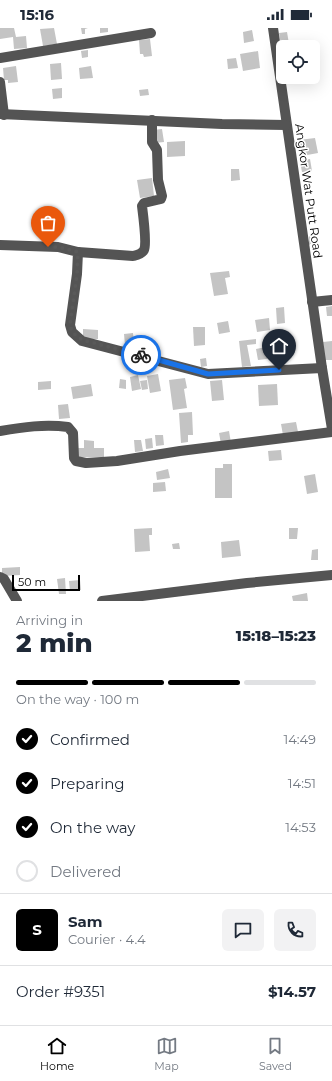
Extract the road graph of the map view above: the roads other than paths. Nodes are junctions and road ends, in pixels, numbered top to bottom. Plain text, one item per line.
1 (273, 28) edge
2 (151, 33) dead end
3 (0, 58) edge
4 (0, 82) edge
5 (2, 114) edge
6 (152, 120) junction
7 (286, 125) junction
8 (0, 245) edge
9 (78, 252) junction
10 (332, 300) edge
11 (312, 302) junction
12 (322, 368) junction
13 (332, 430) edge
14 (0, 431) edge
15 (332, 575) edge
16 (0, 577) edge
17 (17, 601) edge
18 (102, 601) edge

1 - 7 street, Angkor Wat Putt Road
2 - 3 street
4 - 5 street
5 - 6 street
6 - 7 street
6 - 9 street
7 - 11 street, Angkor Wat Putt Road
8 - 9 street
9 - 12 street
10 - 11 street
11 - 12 street, Angkor Wat Putt Road
12 - 13 street, Angkor Wat Putt Road
13 - 14 street
15 - 18 street
16 - 17 street

